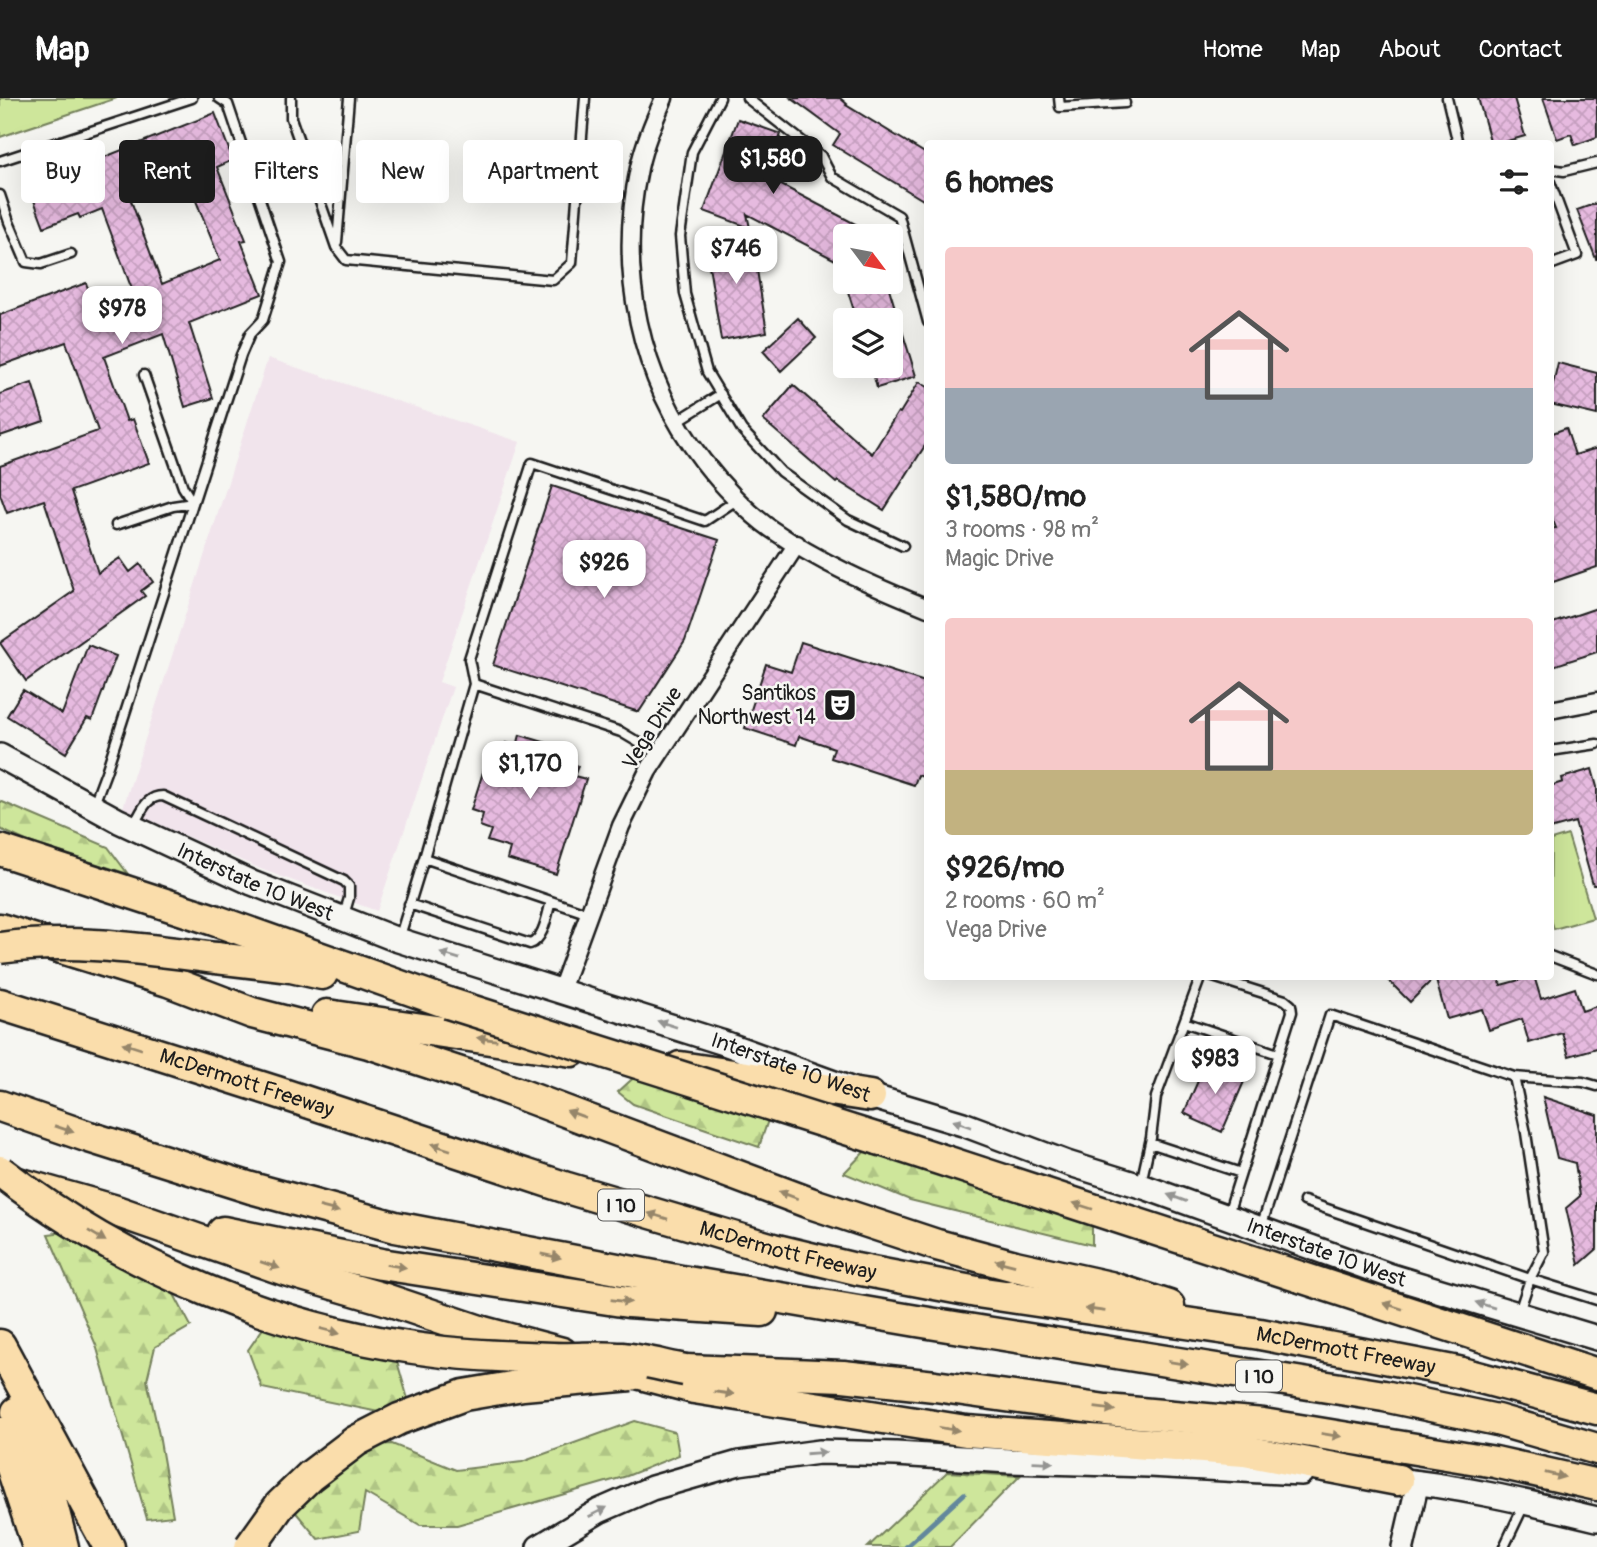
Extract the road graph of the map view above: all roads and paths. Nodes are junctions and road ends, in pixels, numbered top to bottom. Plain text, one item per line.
1 (192, 98) edge
2 (219, 98) edge
3 (291, 98) edge
4 (349, 98) edge
5 (585, 98) edge
6 (664, 98) edge
7 (720, 98) edge
8 (747, 98) edge
9 (1059, 98) edge
10 (1447, 98) edge
11 (1125, 103) dead end
12 (1457, 140) edge
13 (0, 161) edge
14 (1597, 163) edge
15 (1554, 170) edge
16 (1554, 193) edge
17 (0, 195) edge
18 (336, 247) junction
19 (71, 254) dead end
20 (1554, 264) edge
21 (924, 307) edge
22 (144, 375) dead end
23 (721, 394) junction
24 (676, 422) junction
25 (738, 499) junction
26 (193, 503) junction
27 (116, 525) dead end
28 (797, 544) junction
29 (903, 546) dead end
30 (924, 606) edge
31 (474, 684) junction
32 (1597, 701) edge
33 (1554, 709) edge
34 (1597, 744) edge
35 (1554, 750) edge
36 (659, 754) junction
37 (0, 756) edge
38 (93, 806) junction
39 (132, 827) junction
40 (0, 850) edge
41 (424, 858) junction
42 (551, 901) junction
43 (409, 904) junction
44 (589, 914) junction
45 (343, 918) junction
46 (0, 929) edge
47 (398, 940) junction
48 (0, 948) edge
49 (1554, 958) edge
50 (1597, 974) edge
51 (1200, 980) edge
52 (1222, 980) edge
53 (168, 981) junction
54 (561, 990) junction
55 (448, 1003) junction
56 (0, 1004) edge
57 (1184, 1022) junction
58 (1278, 1054) junction
59 (1514, 1077) junction
60 (1597, 1086) edge
61 (870, 1096) junction
62 (0, 1106) edge
63 (1150, 1143) junction
64 (1241, 1173) junction
65 (6, 1177) edge
66 (1140, 1185) junction
67 (1304, 1202) dead end
68 (113, 1210) junction
69 (1227, 1217) junction
70 (1261, 1229) junction
71 (1530, 1279) junction
72 (1597, 1300) edge
73 (1518, 1315) junction
74 (917, 1321) junction
75 (1260, 1334) junction
76 (1597, 1338) edge
77 (0, 1345) edge
78 (685, 1370) junction
79 (0, 1373) edge
80 (1597, 1374) edge
81 (1597, 1409) edge
82 (0, 1432) edge
83 (1597, 1449) edge
84 (1408, 1481) junction
85 (1597, 1485) edge
86 (1525, 1503) junction
87 (1597, 1519) edge
88 (38, 1547) edge
89 (63, 1547) edge
90 (109, 1547) edge
91 (250, 1547) edge
92 (539, 1547) edge
93 (1404, 1547) edge
94 (1504, 1547) edge

1 - 13 lane
2 - 26 lane
3 - 18 lane
4 - 18 lane
5 - 18 lane
6 - 24 street
7 - 23 lane
8 - 21 lane
9 - 11 lane
10 - 12 lane
14 - 15 lane
16 - 20 lane
17 - 19 lane
22 - 26 lane
23 - 24 lane
23 - 29 lane
24 - 25 street
25 - 28 street
25 - 31 lane
26 - 27 lane
26 - 38 lane
28 - 30 street
28 - 36 street, Vega Drive
31 - 36 lane
31 - 41 lane
32 - 33 street
34 - 35 lane
36 - 44 street, Vega Drive
37 - 38 main road, Interstate 10 West
38 - 39 main road, Interstate 10 West
39 - 45 main road, Interstate 10 West
39 - 45 lane
40 - 55 highway
41 - 42 lane
41 - 43 lane
42 - 43 lane
42 - 44 lane
43 - 47 lane
44 - 54 street, Vega Drive
45 - 47 main road, Interstate 10 West
46 - 53 highway
54 -> 47 main road, Interstate 10 West
48 - 55 highway, bridge
49 - 50 lane
51 - 57 lane
52 - 58 lane
61 -> 53 highway
75 -> 53 highway
61 -> 54 main road, Interstate 10 West
80 -> 55 highway, bridge
75 -> 56 highway, McDermott Freeway / I 10
57 - 58 lane
57 - 63 lane
58 - 64 lane
59 - 60 lane
59 - 70 lane
59 - 71 lane
66 -> 61 main road, Interstate 10 West
62 -> 74 highway, McDermott Freeway / I 10
63 - 64 lane
63 - 66 lane
64 - 69 lane
65 - 68 highway
65 -> 78 highway, bridge
69 -> 66 main road, Interstate 10 West
67 - 71 lane
68 -> 74 highway
68 -> 84 highway
69 - 70 main road, Interstate 10 West
73 -> 70 main road, Interstate 10 West
71 - 72 lane
71 - 73 lane
73 - 76 main road, Interstate 10 West
74 -> 83 highway, McDermott Freeway / I 10
75 - 81 highway, McDermott Freeway / I 10
77 - 90 highway
78 -> 85 highway
78 - 91 highway, bridge
79 - 89 highway
82 - 88 highway
84 - 86 main road
92 -> 84 main road
84 - 93 street
86 - 87 main road
86 - 94 lane

